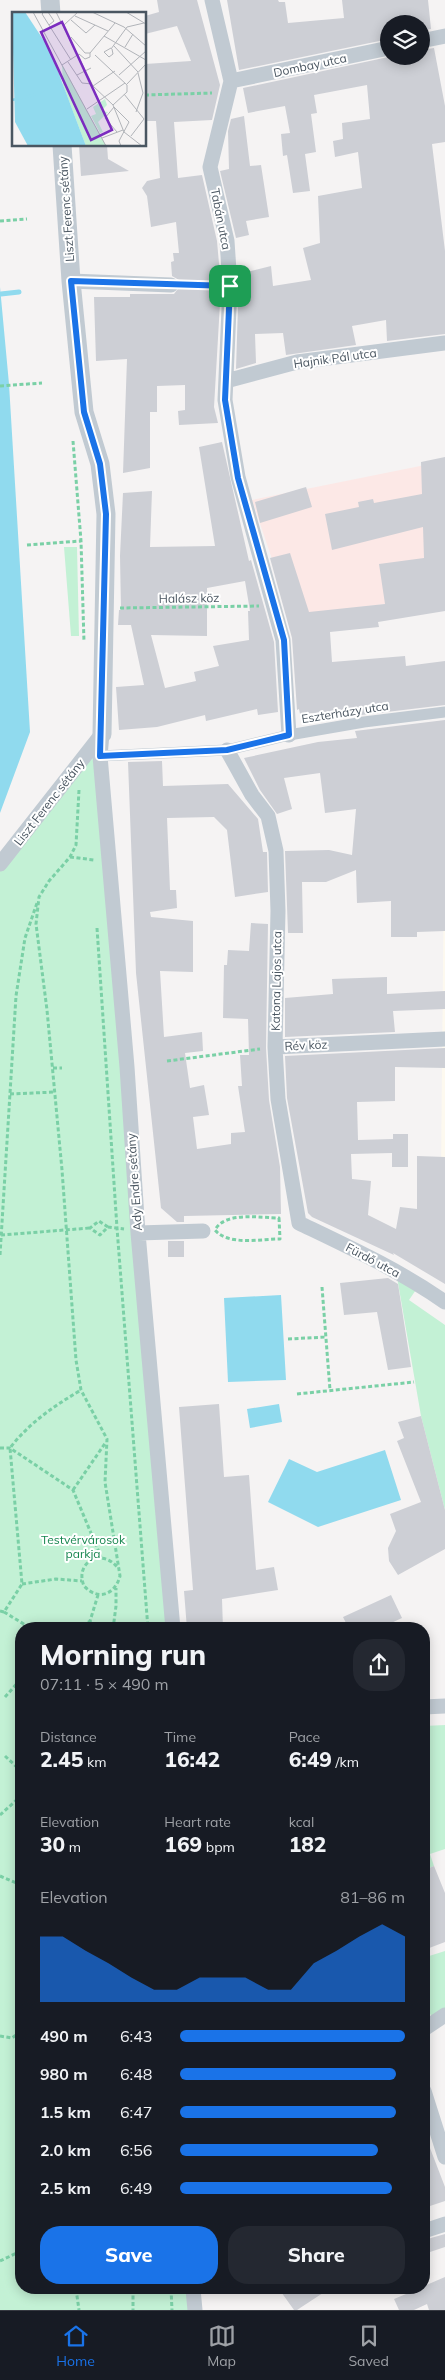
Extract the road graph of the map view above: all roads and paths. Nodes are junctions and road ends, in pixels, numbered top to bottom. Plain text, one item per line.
1 (212, 0) edge
2 (445, 36) edge
3 (430, 39) edge
4 (380, 50) edge
5 (229, 87) junction
6 (146, 95) edge
7 (62, 146) edge
8 (27, 219) dead end
9 (0, 221) edge
10 (71, 281) junction
11 (171, 284) joint
12 (230, 286) junction
13 (445, 343) edge
14 (226, 381) junction
15 (42, 383) dead end
16 (0, 386) edge
17 (72, 432) dead end
18 (81, 541) junction
19 (27, 545) dead end
20 (274, 605) junction
21 (104, 608) junction
22 (84, 650) dead end
23 (445, 712) edge
24 (102, 734) junction
25 (289, 735) junction
26 (227, 750) junction
27 (100, 756) junction
28 (80, 762) junction
29 (92, 850) dead end
30 (70, 857) junction
31 (89, 860) dead end
32 (0, 864) edge
33 (93, 870) dead end
34 (39, 897) junction
35 (96, 919) dead end
36 (445, 1038) edge
37 (275, 1047) junction
38 (168, 1061) dead end
39 (53, 1068) junction
40 (62, 1068) dead end
41 (55, 1092) junction
42 (10, 1094) junction
43 (227, 1219) joint
44 (299, 1224) joint
45 (108, 1227) dead end
46 (90, 1228) junction
47 (66, 1230) junction
48 (203, 1231) dead end
49 (104, 1232) dead end
50 (138, 1234) junction
51 (1, 1235) junction
52 (0, 1255) edge
53 (322, 1287) dead end
54 (445, 1302) edge
55 (326, 1337) junction
56 (288, 1339) dead end
57 (414, 1382) dead end
58 (81, 1390) junction
59 (330, 1390) junction
60 (297, 1394) dead end
61 (108, 1439) junction
62 (0, 1448) edge
63 (10, 1448) junction
64 (73, 1490) junction
65 (102, 1557) junction
66 (117, 1567) junction
67 (82, 1581) junction
68 (22, 1584) junction
69 (116, 1587) junction
70 (98, 1595) junction
71 (2, 1611) edge
72 (90, 1620) joint
73 (20, 1622) edge
74 (87, 1622) edge
75 (114, 1622) edge
76 (147, 1622) edge
77 (172, 1622) edge
78 (15, 1686) edge
79 (5, 1697) dead end
80 (445, 1706) edge
81 (430, 1707) edge
82 (5, 1756) dead end
83 (15, 1765) edge
84 (15, 1801) edge
85 (0, 1815) edge
86 (0, 1876) edge
87 (15, 1882) edge
88 (445, 2015) edge
89 (430, 2025) edge
90 (0, 2036) edge
91 (15, 2036) edge
92 (430, 2110) edge
93 (445, 2156) edge
94 (445, 2224) edge
95 (430, 2228) edge
96 (15, 2254) edge
97 (0, 2261) edge
98 (77, 2294) edge
99 (133, 2294) edge
100 (171, 2294) edge
101 (193, 2294) edge
102 (80, 2310) edge
103 (133, 2310) edge
104 (172, 2310) edge
105 (195, 2310) edge

1 - 5 street, Tabán utca
2 - 3 street
4 - 5 street, Dombay utca
5 - 6 path
5 - 12 street, Tabán utca
7 - 10 street, Liszt Ferenc sétány
8 - 9 path
10 - 11 street
10 - 21 street, Liszt Ferenc sétány
11 - 12 path
12 - 14 street, Tabán utca
13 - 14 street, Hajnik Pál utca
14 - 20 street, Tabán utca
15 - 16 path
17 - 18 path
18 - 19 path
18 - 22 path
20 - 21 path, Halász köz
20 - 25 street, Tabán utca
21 - 24 street, Liszt Ferenc sétány
23 - 25 street, Eszterházy utca
24 - 27 street, Ady Endre sétány
24 - 28 street, Liszt Ferenc sétány
25 - 26 street, Eszterházy utca
26 - 27 street, Eszterházy utca
26 - 37 street, Katona Lajos utca
27 - 50 street, Ady Endre sétány
28 - 30 path
28 - 32 street, Liszt Ferenc sétány
29 - 33 path
30 - 31 path
30 - 34 path
34 - 39 path
34 - 42 path
35 - 76 path
36 - 37 street, Rév köz
37 - 38 path, Rév köz
37 - 44 street, Katona Lajos utca
39 - 40 path
39 - 41 path
41 - 42 path
41 - 47 path
42 - 51 path
43 - 43 path
44 - 54 street, Fürdő utca
45 - 46 path
46 - 47 path
46 - 49 path
47 - 51 path
47 - 58 path
48 - 50 street
50 - 77 street, Ady Endre sétány
51 - 52 path
53 - 55 path
55 - 56 path
55 - 59 path
57 - 59 path
58 - 61 path
58 - 63 path
59 - 60 path
61 - 64 path
61 - 66 path
62 - 63 path
63 - 64 path
63 - 68 path
64 - 65 path
65 - 66 path
65 - 67 path
66 - 69 path
67 - 68 path
67 - 70 path
68 - 71 path
69 - 70 path
69 - 75 path
70 - 72 path
71 - 73 path
72 - 74 path
78 - 79 path
80 - 81 street
82 - 83 path
84 - 85 path
86 - 87 path
88 - 89 street
90 - 91 path
92 - 93 street
94 - 95 street
96 - 97 path
98 - 102 path
99 - 103 path
100 - 104 path
101 - 105 street

